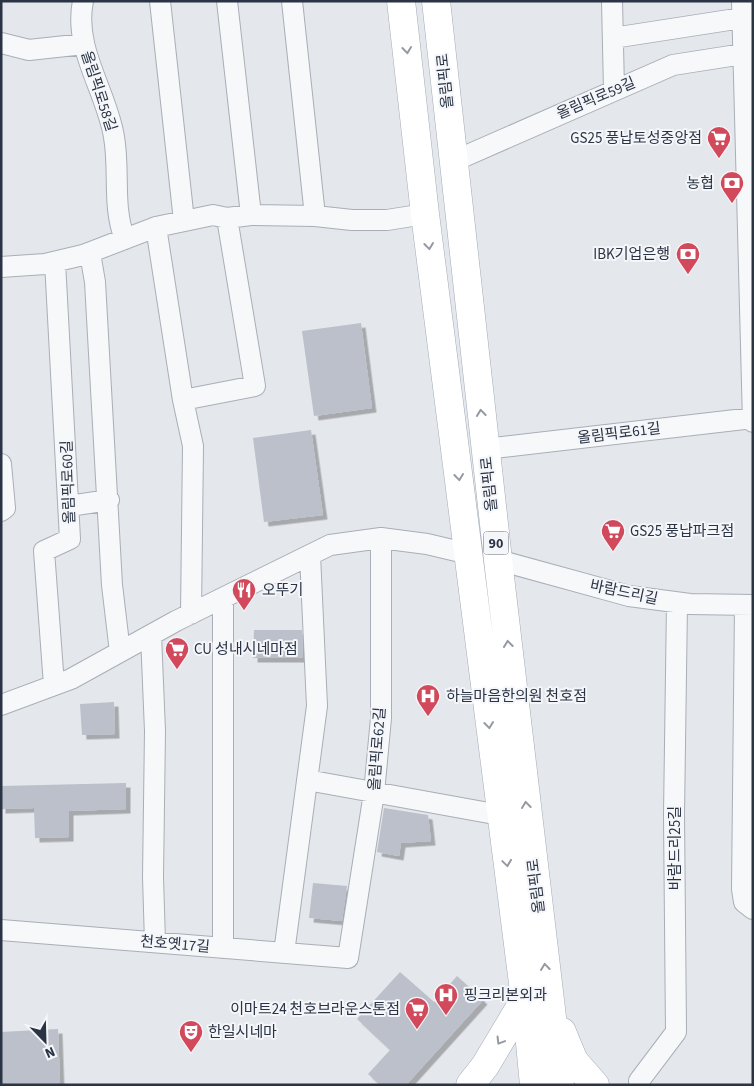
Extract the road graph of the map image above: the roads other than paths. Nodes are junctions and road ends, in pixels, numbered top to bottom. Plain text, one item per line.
1 (83, 1) edge
2 (160, 1) edge
3 (227, 1) edge
4 (292, 1) edge
5 (401, 1) edge
6 (436, 1) edge
7 (612, 1) edge
8 (742, 10) edge
9 (613, 38) junction
10 (1, 43) edge
11 (84, 44) junction
12 (743, 54) junction
13 (614, 90) junction
14 (454, 161) junction
15 (750, 189) edge
16 (425, 214) junction
17 (251, 215) junction
18 (316, 216) junction
19 (227, 218) junction
20 (184, 221) junction
21 (156, 227) junction
22 (124, 239) junction
23 (90, 253) junction
24 (55, 262) junction
25 (1, 267) edge
26 (183, 400) junction
27 (753, 418) edge
28 (753, 422) edge
29 (485, 449) junction
30 (1, 464) edge
31 (109, 500) junction
32 (69, 506) junction
33 (1, 511) edge
34 (381, 538) junction
35 (310, 554) junction
36 (468, 554) junction
37 (498, 560) junction
38 (223, 599) junction
39 (677, 602) junction
40 (749, 605) edge
41 (191, 614) junction
42 (151, 635) junction
43 (120, 652) junction
44 (54, 685) junction
45 (1, 705) edge
46 (307, 780) junction
47 (374, 793) junction
48 (500, 815) junction
49 (753, 909) edge
50 (1, 930) edge
51 (155, 942) junction
52 (223, 948) junction
53 (284, 952) junction
54 (348, 958) joint
55 (534, 1003) junction
56 (639, 1081) dead end
57 (470, 1085) edge
58 (534, 1085) edge
59 (560, 1085) edge
60 (595, 1085) edge

1 - 11 street, 올림픽로58길
2 - 20 street
3 - 17 street
4 - 18 street
5 -> 16 main road, 올림픽로 / 90
6 - 14 main road, 올림픽로 / 90
7 - 9 street
8 - 9 street
8 - 12 street
9 - 13 street
10 - 11 street
11 - 22 street, 올림픽로58길
12 - 13 street, 올림픽로59길
12 - 15 street
13 - 14 street, 올림픽로59길
29 -> 14 main road, 올림픽로 / 90
15 - 27 street
16 - 18 street
16 -> 36 main road, 올림픽로 / 90
17 - 18 street
17 - 19 street
19 - 20 street
19 - 26 street
20 - 21 street
21 - 22 street
21 - 26 street
22 - 23 street
23 - 24 street
23 - 31 street
24 - 25 street
24 - 32 street, 올림픽로60길
26 - 41 street
27 - 28 street
27 - 29 street, 올림픽로61길
29 - 37 main road, 올림픽로 / 90
30 - 33 street
31 - 32 street
31 - 43 street
32 - 44 street, 올림픽로60길
34 - 35 street
34 - 36 street
34 - 47 street, 올림픽로62길
35 - 38 street
35 - 46 street
36 -> 48 main road, 올림픽로 / 90
37 - 39 street, 바람드리길
55 -> 37 main road, 올림픽로 / 90
38 - 41 street
38 - 52 street
39 - 40 street, 바람드리길
39 - 56 street, 바람드리25길
40 - 49 street
41 - 42 street
42 - 43 street
42 - 51 street
43 - 44 street
44 - 45 street
46 - 47 street
46 - 53 street
47 - 48 street
47 - 54 street, 올림픽로62길
48 -> 55 main road, 올림픽로 / 90
50 - 51 street, 천호옛17길
51 - 52 street, 천호옛17길
52 - 53 street, 천호옛17길
53 - 54 street, 천호옛17길
55 -> 57 main road
55 - 58 main road, 올림픽로 / 90
55 - 59 main road, 올림픽로 / 90
55 - 60 main road

